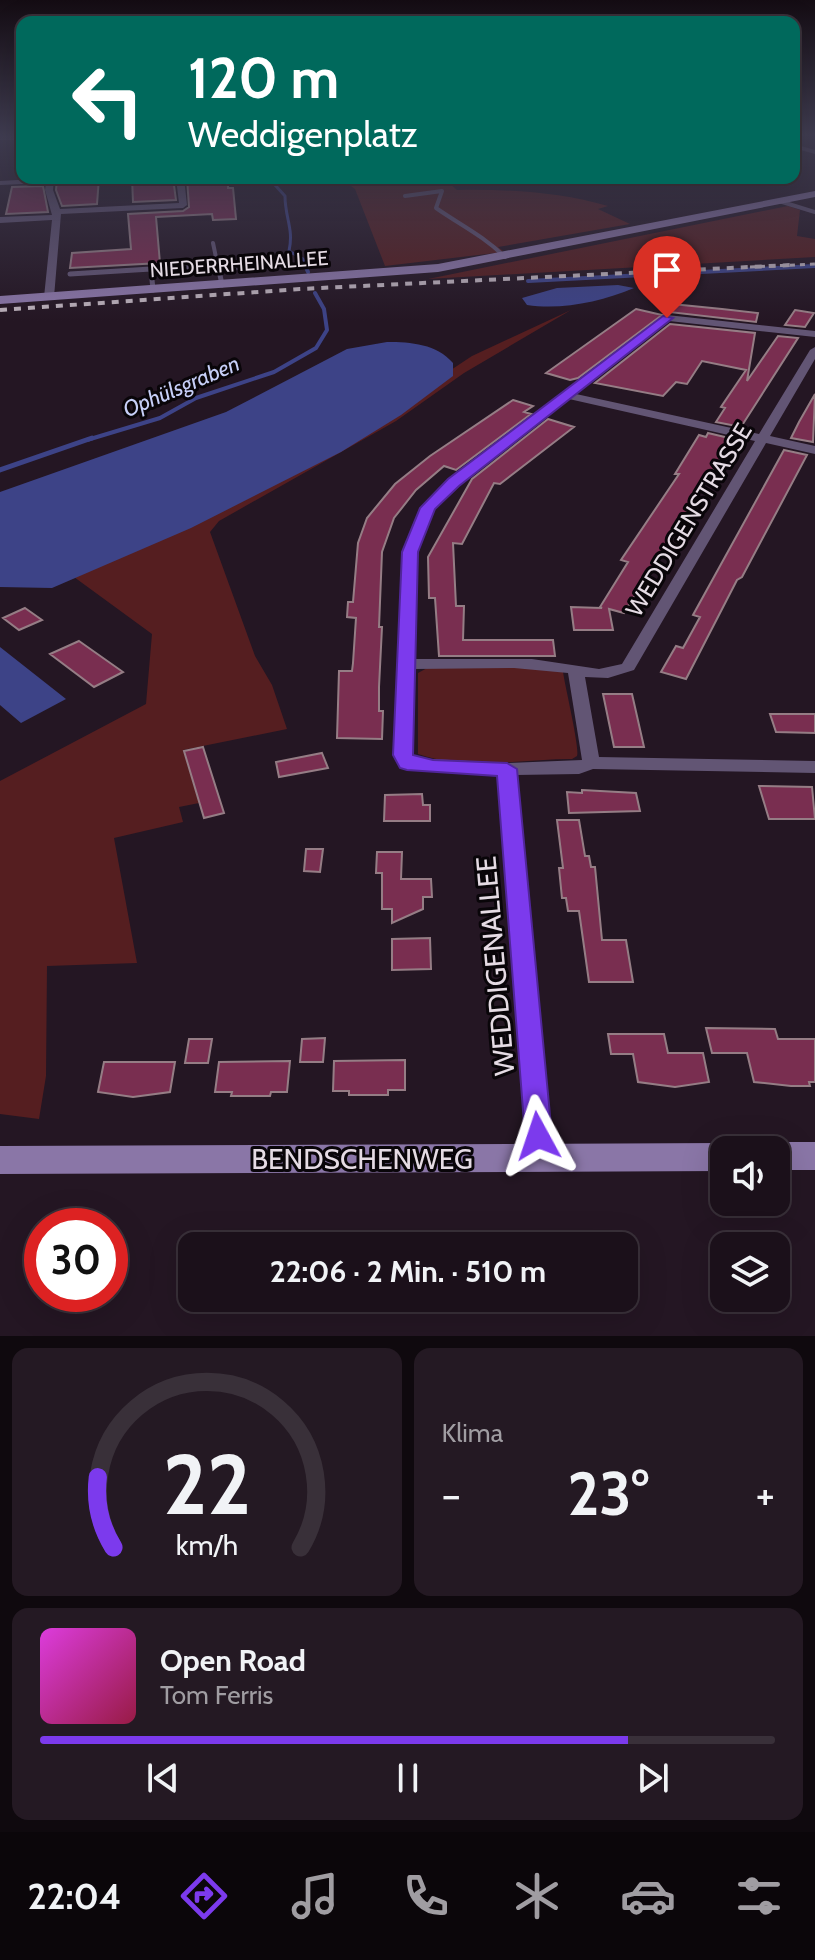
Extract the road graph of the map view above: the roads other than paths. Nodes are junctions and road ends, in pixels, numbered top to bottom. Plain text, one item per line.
1 (51, 196) edge
2 (182, 196) edge
3 (439, 196) edge
4 (803, 196) edge
5 (779, 201) junction
6 (815, 212) edge
7 (57, 214) junction
8 (0, 220) edge
9 (213, 243) dead end
10 (505, 257) junction
11 (199, 266) dead end
12 (261, 266) dead end
13 (151, 269) junction
14 (70, 274) dead end
15 (221, 278) junction
16 (153, 287) junction
17 (49, 294) junction
18 (0, 297) edge
19 (815, 334) edge
20 (815, 350) edge
21 (569, 396) junction
22 (761, 441) junction
23 (815, 450) edge
24 (406, 664) junction
25 (576, 671) junction
26 (591, 763) junction
27 (815, 767) edge
28 (507, 769) junction
29 (790, 1156) edge
30 (815, 1156) edge
31 (710, 1157) edge
32 (540, 1158) junction
33 (0, 1160) edge

1 - 7 street
2 - 7 street
3 - 10 lane
4 - 5 main road, NIEDERRHEINALLEE
5 - 6 lane
5 - 10 main road, NIEDERRHEINALLEE
7 - 8 street
7 - 17 street
9 - 15 lane
10 - 15 main road, NIEDERRHEINALLEE
11 - 13 lane
12 - 15 lane
13 - 14 lane
13 - 16 lane
15 - 16 main road, NIEDERRHEINALLEE
16 - 17 main road, NIEDERRHEINALLEE
17 - 18 main road, NIEDERRHEINALLEE
19 - 21 street
20 - 22 street, WEDDIGENSTRASSE
21 - 22 street
21 - 24 street
22 - 23 street
22 - 25 street, WEDDIGENSTRASSE
24 - 25 street
24 - 28 street
25 - 26 street
26 - 27 street
26 - 28 street
28 - 32 street, WEDDIGENALLEE
29 - 30 main road
31 - 32 main road, BENDSCHENWEG
32 - 33 main road, BENDSCHENWEG

